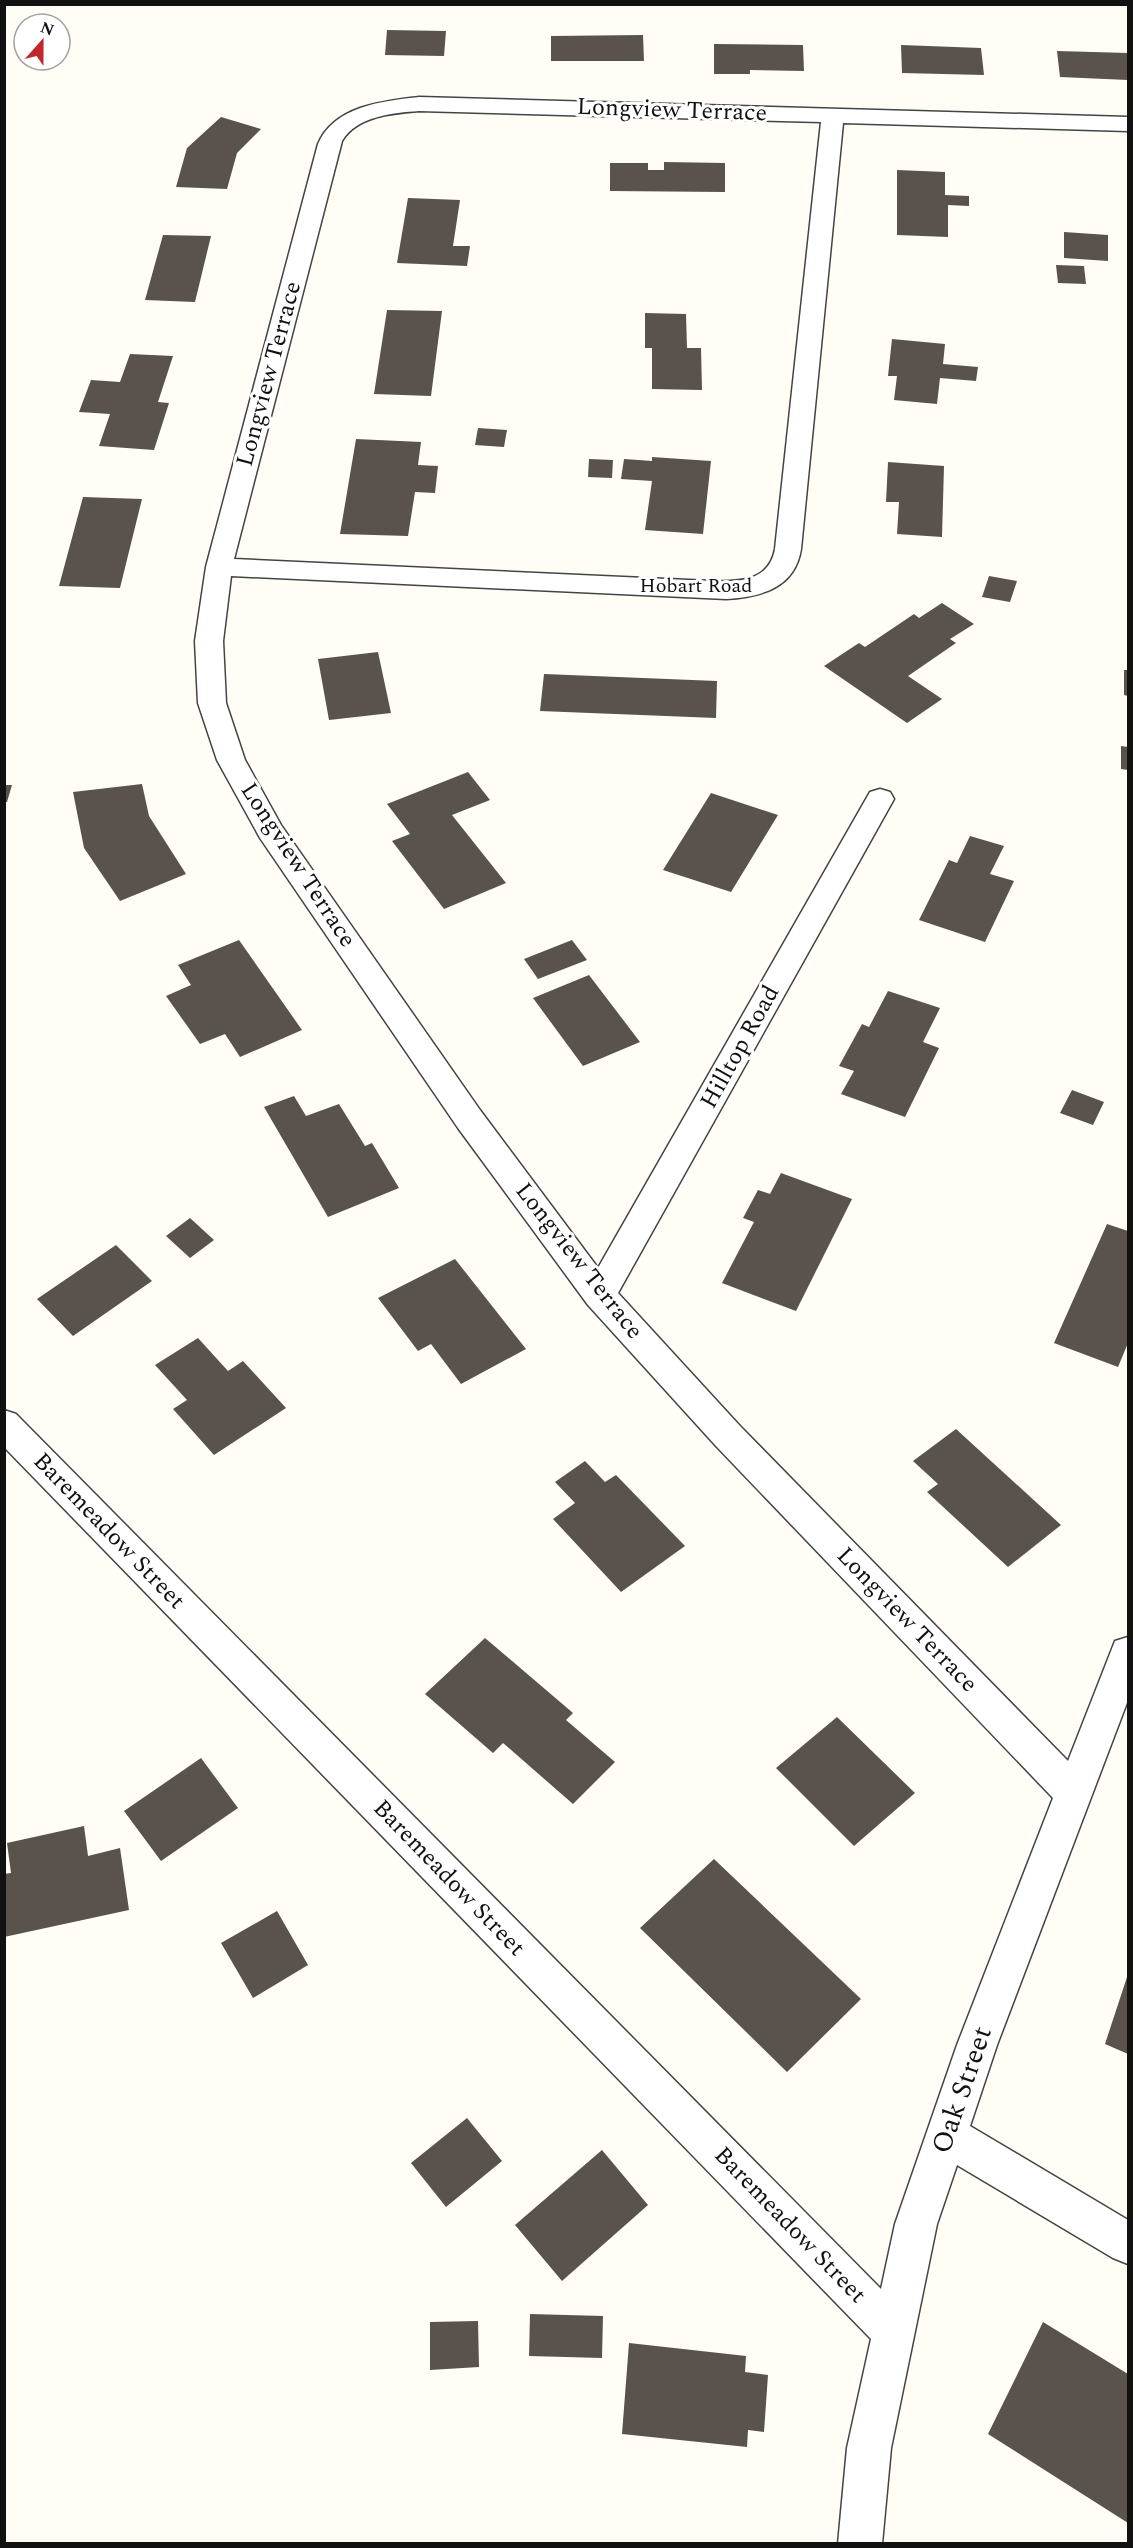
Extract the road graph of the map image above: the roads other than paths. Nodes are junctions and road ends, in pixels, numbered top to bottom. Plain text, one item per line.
1 (833, 115) junction
2 (1128, 124) edge
3 (219, 567) junction
4 (880, 799) dead end
5 (600, 1295) junction
6 (4, 1424) edge
7 (1128, 1653) edge
8 (1074, 1793) junction
9 (946, 2135) junction
10 (1128, 2243) edge
11 (894, 2332) junction
12 (860, 2544) edge

1 - 2 street, Longview Terrace
1 - 3 street, Longview Terrace
1 - 3 street, Hobart Road
3 - 5 street, Longview Terrace
4 - 5 street, Hilltop Road
5 - 8 street, Longview Terrace
6 - 11 street, Baremeadow Street
7 - 8 street, Oak Street
8 - 9 street, Oak Street
9 - 10 street
9 - 11 street, Oak Street
11 - 12 street, Oak Street

